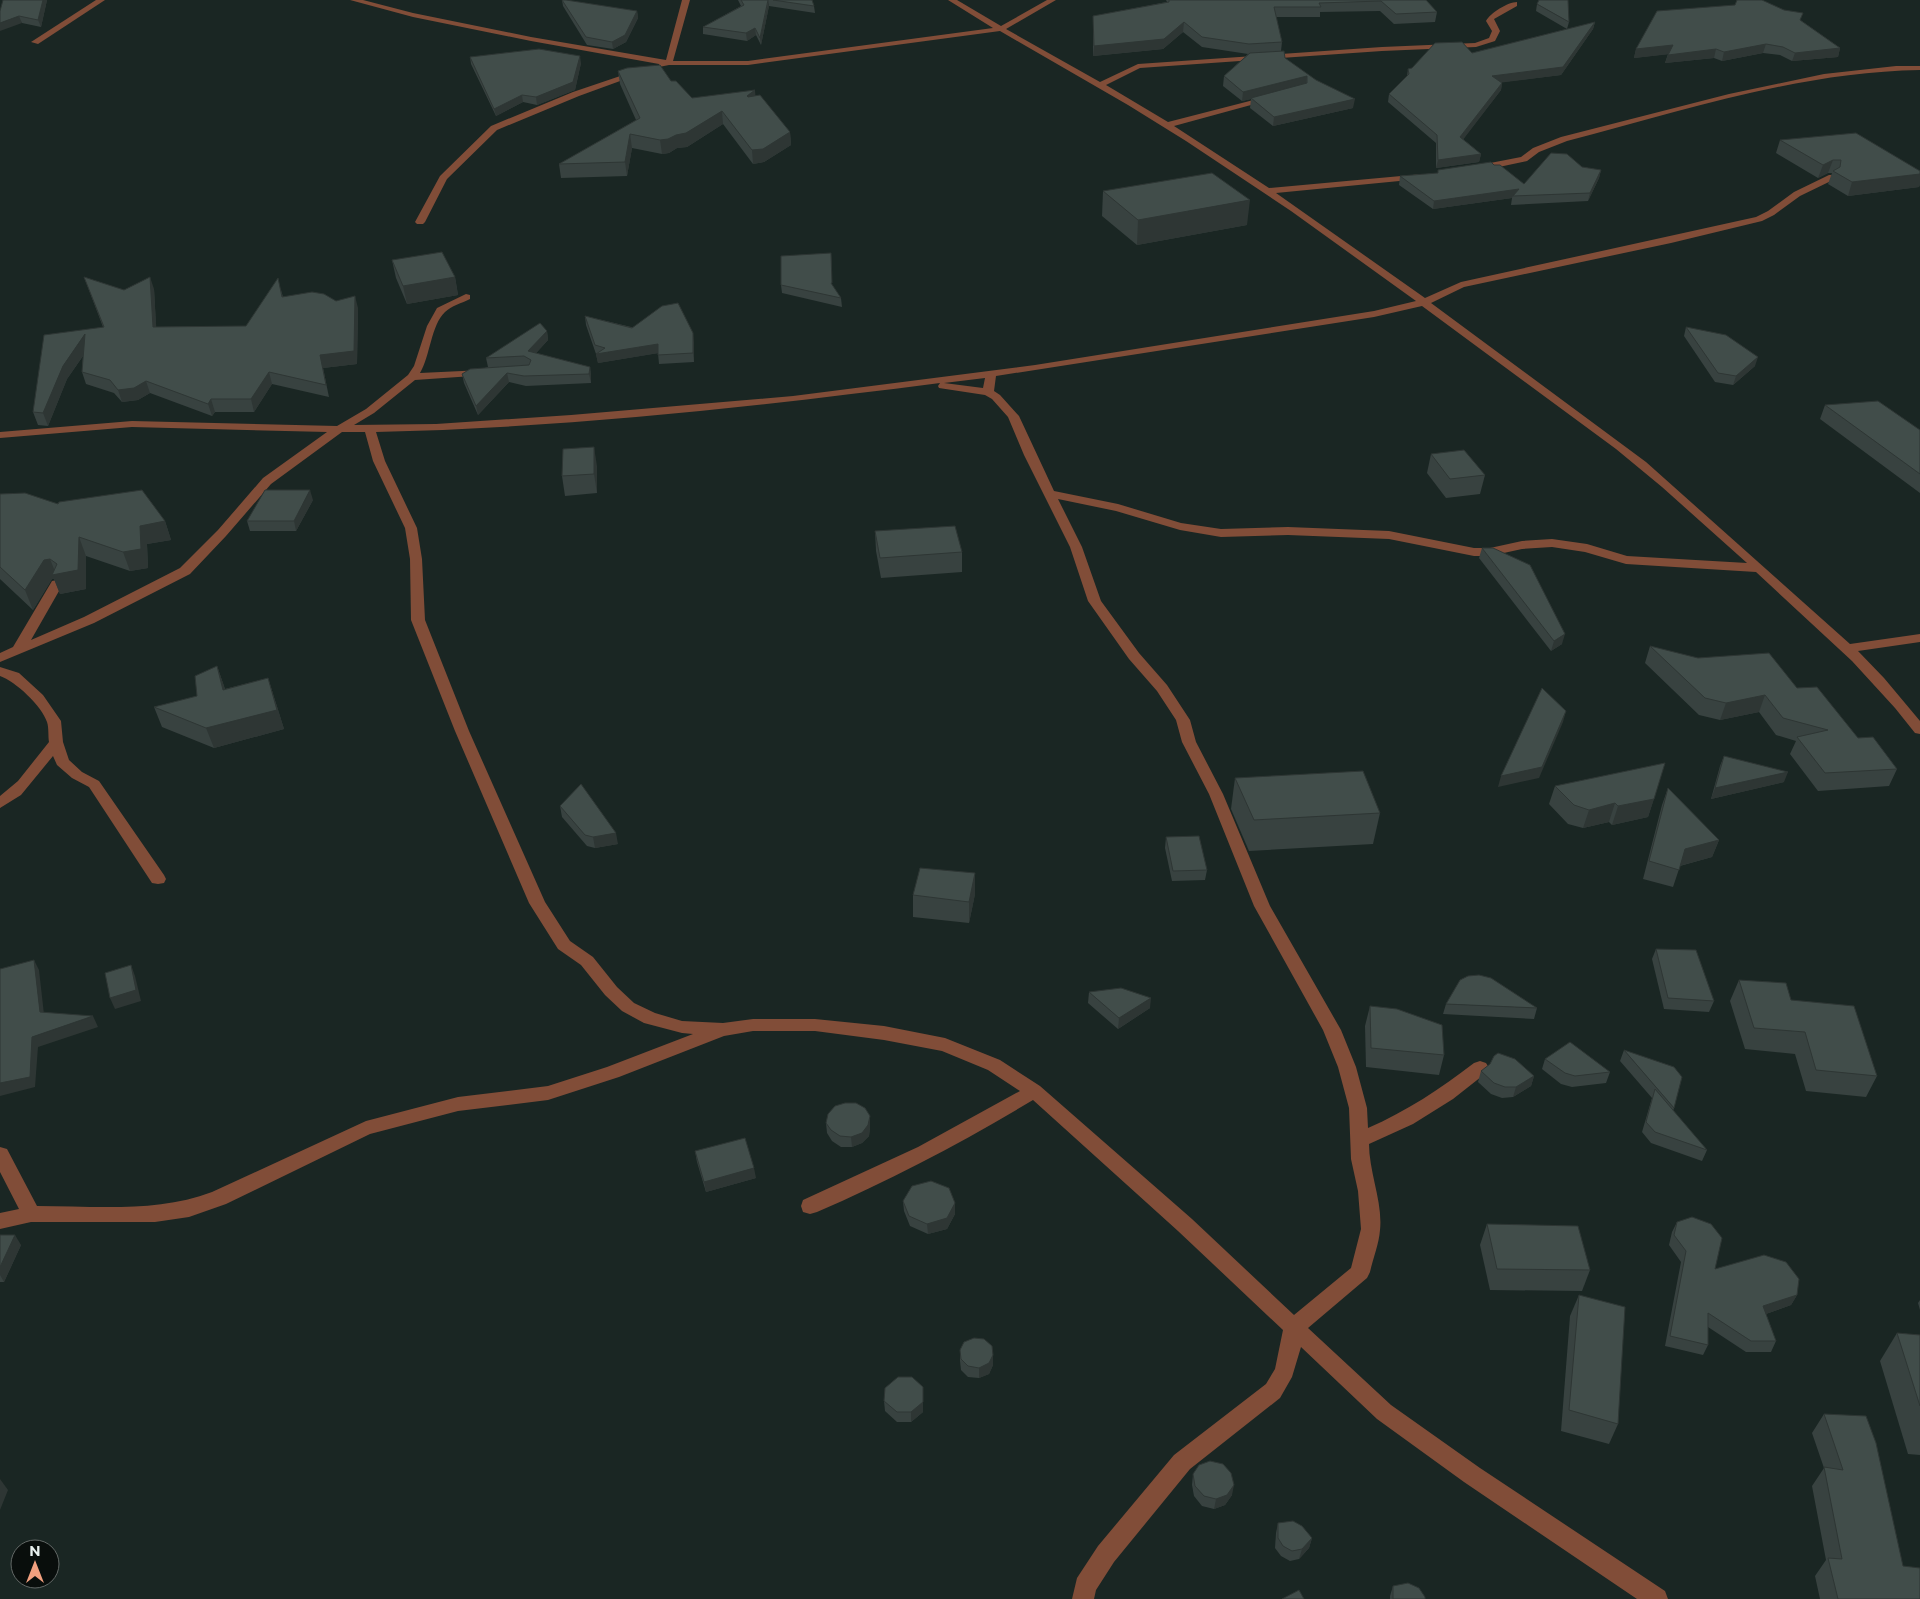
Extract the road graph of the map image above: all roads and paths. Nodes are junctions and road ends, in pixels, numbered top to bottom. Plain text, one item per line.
1 (101, 0) edge
2 (354, 0) edge
3 (686, 0) edge
4 (952, 0) edge
5 (1052, 0) edge
6 (1514, 4) dead end
7 (1002, 28) junction
8 (35, 42) dead end
9 (669, 63) junction
10 (1920, 68) edge
11 (1100, 85) junction
12 (1282, 94) edge
13 (1168, 125) junction
14 (1467, 170) edge
15 (1432, 174) edge
16 (1832, 177) edge
17 (1270, 191) junction
18 (420, 222) dead end
19 (466, 297) dead end
20 (1424, 302) junction
21 (498, 372) edge
22 (991, 374) junction
23 (412, 377) junction
24 (927, 383) junction
25 (988, 392) junction
26 (374, 423) junction
27 (339, 429) junction
28 (0, 435) edge
29 (1049, 494) junction
30 (1759, 568) junction
31 (57, 584) edge
32 (1920, 638) edge
33 (1846, 648) junction
34 (18, 651) junction
35 (0, 658) edge
36 (0, 671) edge
37 (1920, 730) edge
38 (56, 742) junction
39 (0, 803) edge
40 (158, 879) dead end
41 (723, 1030) junction
42 (1480, 1068) dead end
43 (1034, 1092) junction
44 (1360, 1140) junction
45 (0, 1154) edge
46 (810, 1206) dead end
47 (31, 1214) junction
48 (0, 1221) edge
49 (1294, 1327) junction
50 (1083, 1599) edge
51 (1657, 1599) edge

1 - 8 street
2 - 9 street
3 - 9 street
4 - 7 street
5 - 7 street
6 - 11 street
7 - 9 street
7 - 11 street
9 - 18 street
10 - 14 street
11 - 13 street
12 - 13 street
13 - 17 street
15 - 17 street
16 - 20 street
17 - 20 street
19 - 23 street
20 - 22 street
20 - 30 street
21 - 23 street
22 - 24 street
22 - 25 street
23 - 26 street
24 - 25 street
24 - 26 street
25 - 29 street
26 - 27 street
26 - 27 street
26 - 41 street
27 - 28 street
27 - 34 street
29 - 30 street
29 - 44 street
30 - 33 street
31 - 34 street
32 - 33 street
33 - 37 street
34 - 35 street
36 - 38 street
38 - 39 street
38 - 40 street
41 - 43 street
41 - 47 street
42 - 44 street
43 - 46 street
43 - 49 street
44 - 49 street
45 - 47 street
47 - 48 street
49 - 50 street
49 - 51 street

